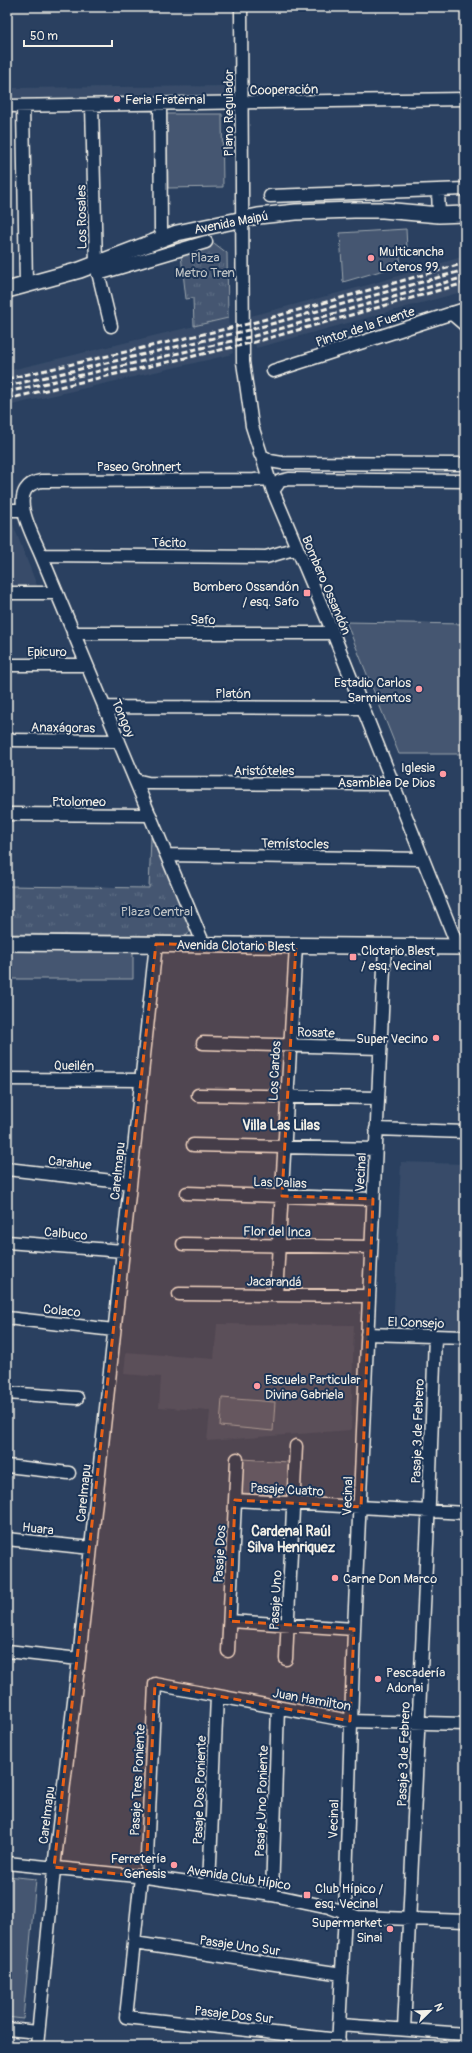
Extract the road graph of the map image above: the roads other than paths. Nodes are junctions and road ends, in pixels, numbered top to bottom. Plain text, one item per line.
1 (241, 7) edge
2 (465, 99) edge
3 (242, 104) junction
4 (92, 105) junction
5 (160, 105) junction
6 (7, 106) edge
7 (23, 106) junction
8 (465, 189) edge
9 (438, 190) junction
10 (270, 196) dead end
11 (439, 214) junction
12 (465, 214) edge
13 (243, 219) junction
14 (160, 230) dead end
15 (206, 242) dead end
16 (97, 269) junction
17 (26, 285) junction
18 (7, 290) edge
19 (465, 309) edge
20 (451, 314) junction
21 (465, 325) edge
22 (111, 326) dead end
23 (273, 371) dead end
24 (260, 454) junction
25 (414, 464) junction
26 (465, 464) edge
27 (268, 478) junction
28 (414, 480) junction
29 (465, 480) edge
30 (273, 491) junction
31 (22, 505) junction
32 (7, 510) edge
33 (297, 548) junction
34 (40, 555) junction
35 (7, 593) edge
36 (56, 593) junction
37 (73, 633) junction
38 (332, 633) junction
39 (7, 665) edge
40 (87, 665) junction
41 (104, 707) junction
42 (362, 708) junction
43 (7, 740) edge
44 (119, 742) junction
45 (135, 780) junction
46 (393, 784) junction
47 (7, 814) edge
48 (150, 816) junction
49 (167, 855) junction
50 (423, 859) junction
51 (7, 943) edge
52 (156, 944) junction
53 (204, 945) junction
54 (296, 945) junction
55 (385, 946) junction
56 (461, 947) edge
57 (203, 1042) dead end
58 (290, 1045) junction
59 (380, 1048) junction
60 (7, 1079) edge
61 (141, 1080) junction
62 (198, 1095) dead end
63 (287, 1096) junction
64 (378, 1098) junction
65 (376, 1129) junction
66 (465, 1132) edge
67 (194, 1145) dead end
68 (284, 1147) junction
69 (375, 1149) junction
70 (7, 1169) edge
71 (130, 1183) junction
72 (187, 1193) dead end
73 (282, 1196) junction
74 (373, 1199) junction
75 (7, 1242) edge
76 (183, 1244) dead end
77 (279, 1245) junction
78 (371, 1247) junction
79 (123, 1251) junction
80 (179, 1294) dead end
81 (276, 1295) junction
82 (368, 1296) junction
83 (7, 1318) edge
84 (114, 1330) junction
85 (367, 1334) junction
86 (435, 1336) junction
87 (465, 1337) edge
88 (7, 1393) edge
89 (77, 1398) dead end
90 (296, 1446) dead end
91 (237, 1459) dead end
92 (7, 1466) edge
93 (69, 1473) dead end
94 (235, 1500) junction
95 (293, 1503) junction
96 (361, 1507) junction
97 (428, 1512) junction
98 (465, 1513) edge
99 (7, 1539) edge
100 (91, 1548) junction
101 (230, 1621) junction
102 (288, 1625) junction
103 (354, 1629) junction
104 (7, 1651) edge
105 (228, 1651) dead end
106 (79, 1659) junction
107 (286, 1659) dead end
108 (155, 1684) joint
109 (217, 1696) junction
110 (278, 1707) junction
111 (350, 1721) junction
112 (418, 1723) junction
113 (465, 1724) edge
114 (7, 1863) edge
115 (54, 1867) junction
116 (143, 1877) junction
117 (209, 1886) junction
118 (272, 1895) junction
119 (345, 1914) junction
120 (410, 1920) junction
121 (465, 1921) edge
122 (134, 1943) junction
123 (342, 1974) junction
124 (126, 2017) joint
125 (340, 2025) junction
126 (7, 2029) edge
127 (404, 2029) junction
128 (38, 2032) junction
129 (465, 2034) edge
130 (339, 2043) edge
131 (36, 2046) edge

1 - 3 street, Plano Regulador
2 - 3 street, Cooperación
3 - 5 street, Cooperación
3 - 13 street, Plano Regulador
4 - 5 street, Cooperación
4 - 7 street, Cooperación
4 - 16 street, Los Rosales
5 - 14 street
6 - 7 street, Cooperación
7 - 17 street
8 - 9 street, Avenida Maipú
9 - 10 street, Avenida Maipú
9 - 11 street
11 - 12 main road, Avenida Maipú
11 - 13 main road, Avenida Maipú
13 - 16 main road, Avenida Maipú
13 - 24 street, Bombero Ossandón
15 - 16 street, Avenida Maipú
16 - 17 main road, Avenida Maipú
16 - 22 street, Los Rosales
17 - 18 main road, Avenida Maipú
19 - 20 street, Pintor de la Fuente
20 - 21 street
20 - 23 street, Pintor de la Fuente
24 - 25 street
24 - 27 street, Bombero Ossandón
25 - 26 street
25 - 28 street
27 - 30 street, Bombero Ossandón
27 - 31 street, Paseo Grohnert
28 - 29 street
28 - 30 street
30 - 33 street, Bombero Ossandón
31 - 32 street
31 - 34 street, Tongoy
33 - 34 street, Tácito
33 - 38 street, Bombero Ossandón
34 - 36 street, Tongoy
35 - 36 street
36 - 37 street, Tongoy
37 - 38 street, Safo
37 - 40 street, Tongoy
38 - 42 street, Bombero Ossandón
39 - 40 street, Epicuro
40 - 41 street, Tongoy
41 - 42 street, Platón
41 - 44 street, Tongoy
42 - 46 street, Bombero Ossandón
43 - 44 street, Anaxágoras
44 - 45 street, Tongoy
45 - 46 street, Aristóteles
45 - 48 street, Tongoy
46 - 50 street, Bombero Ossandón
47 - 48 street, Ptolomeo
48 - 49 street, Tongoy
49 - 50 street, Temístocles
49 - 53 street, Tongoy
50 - 56 street, Bombero Ossandón
51 - 52 main road, Avenida Clotario Blest
52 - 53 main road, Avenida Clotario Blest
52 - 61 street, Carelmapu
53 - 54 main road, Avenida Clotario Blest
54 - 55 main road, Avenida Clotario Blest
54 - 58 street, Los Cardos
55 - 56 main road, Avenida Clotario Blest
55 - 59 street, Vecinal
57 - 58 street, Rosate
58 - 59 street, Rosate
58 - 63 street, Los Cardos
59 - 64 street, Vecinal
60 - 61 street, Queilén
61 - 71 street, Carelmapu
62 - 63 street
63 - 64 street
63 - 68 street, Los Cardos
64 - 65 street, Vecinal
65 - 66 street
65 - 69 street, Vecinal
67 - 68 street
68 - 69 street
68 - 73 street, Los Cardos
69 - 74 street, Vecinal
70 - 71 street, Carahue
71 - 79 street, Carelmapu
72 - 73 street, Las Dalias
73 - 74 street, Las Dalias
73 - 77 street, Los Cardos
74 - 78 street, Vecinal
75 - 79 street, Calbuco
76 - 77 street, Flor del Inca
77 - 78 street, Flor del Inca
77 - 81 street, Los Cardos
78 - 82 street, Vecinal
79 - 84 street, Carelmapu
80 - 81 street, Jacarandá
81 - 82 street, Jacarandá
82 - 85 street, Vecinal
83 - 84 street, Colaco
84 - 100 street, Carelmapu
85 - 86 street, El Consejo
85 - 96 street, Vecinal
86 - 87 street, El Consejo
86 - 97 street, Pasaje 3 de Febrero
88 - 89 street
90 - 95 street, Pasaje Uno
91 - 94 street, Pasaje Dos
92 - 93 street
94 - 95 street, Pasaje Cuatro
94 - 101 street, Pasaje Dos
95 - 96 street, Pasaje Cuatro
95 - 102 street, Pasaje Uno
96 - 97 street, Pasaje Cuatro
96 - 103 street, Vecinal
97 - 98 street, Pasaje Cuatro
97 - 112 street, Pasaje 3 de Febrero
99 - 100 street, Huara
100 - 106 street, Carelmapu
101 - 102 street
101 - 105 street, Pasaje Dos
102 - 103 street
102 - 107 street, Pasaje Uno
103 - 111 street, Vecinal
104 - 106 street
106 - 115 street, Carelmapu
108 - 109 street, Juan Hamilton
108 - 116 street, Pasaje Tres Poniente
109 - 110 street, Juan Hamilton
109 - 117 street, Pasaje Dos Poniente
110 - 111 street, Juan Hamilton
110 - 118 street, Pasaje Uno Poniente
111 - 112 street, Juan Hamilton
111 - 119 street, Vecinal
112 - 113 street, Juan Hamilton
112 - 120 street, Pasaje 3 de Febrero
114 - 115 street, Avenida Club Hípico
115 - 116 street, Avenida Club Hípico
115 - 128 street, Carelmapu
116 - 117 street, Avenida Club Hípico
116 - 122 street, Pasaje Tres Poniente
117 - 118 street, Avenida Club Hípico
118 - 119 street, Avenida Club Hípico
119 - 120 street, Avenida Club Hípico
119 - 123 street, Vecinal
120 - 121 street, Avenida Club Hípico
120 - 127 street, Pasaje 3 de Febrero
122 - 123 street, Pasaje Uno Sur
122 - 124 street, Pasaje Tres Poniente
123 - 125 street, Vecinal
124 - 130 street, Pasaje Dos Sur
125 - 127 street
125 - 130 street, Vecinal
126 - 128 street
127 - 129 street
128 - 131 street, Carelmapu

